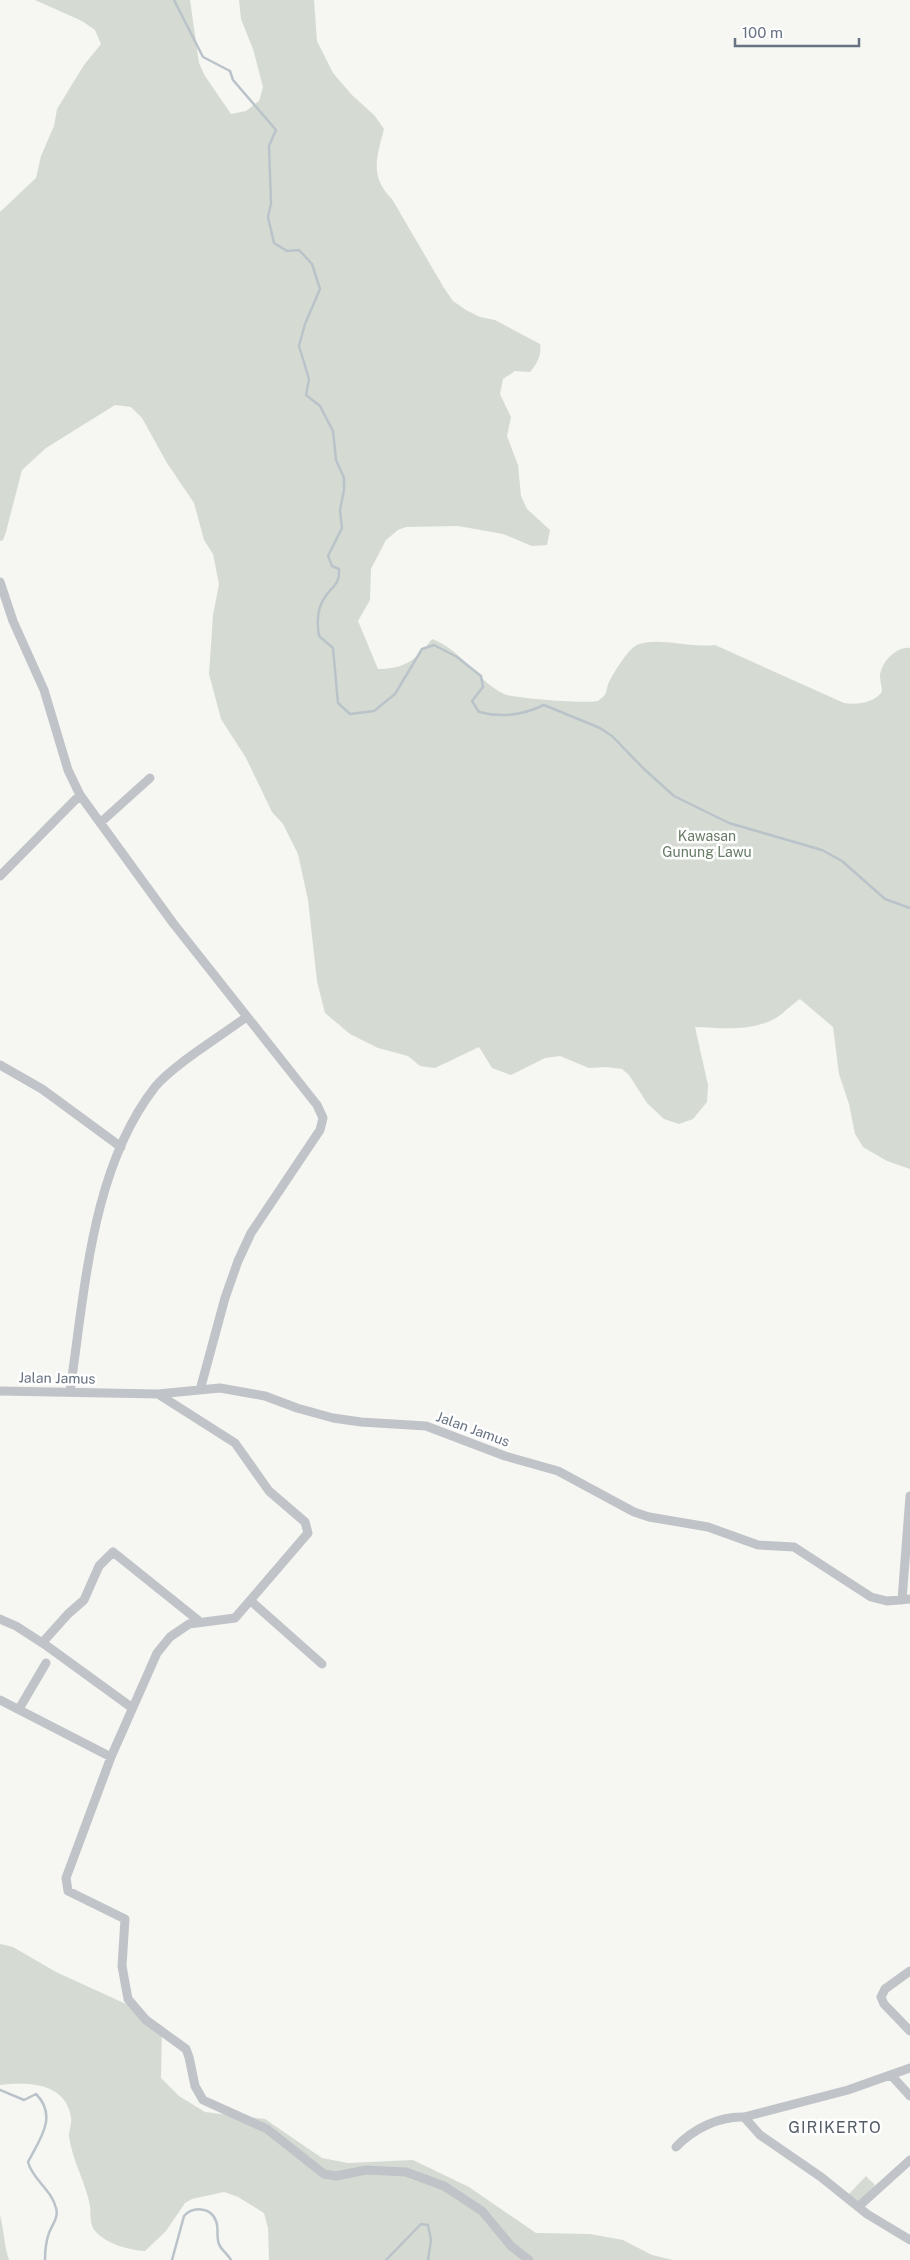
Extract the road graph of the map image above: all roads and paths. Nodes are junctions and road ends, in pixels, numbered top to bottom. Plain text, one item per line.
1 (0, 582) edge
2 (150, 778) dead end
3 (80, 794) junction
4 (100, 823) junction
5 (0, 876) edge
6 (245, 1018) junction
7 (0, 1065) edge
8 (121, 1147) junction
9 (200, 1390) junction
10 (0, 1391) edge
11 (70, 1391) junction
12 (158, 1394) junction
13 (910, 1496) edge
14 (906, 1599) edge
15 (251, 1601) junction
16 (0, 1619) edge
17 (199, 1621) junction
18 (42, 1643) junction
19 (46, 1664) dead end
20 (322, 1664) dead end
21 (0, 1700) edge
22 (131, 1707) junction
23 (18, 1709) junction
24 (111, 1757) junction
25 (910, 1971) edge
26 (910, 2032) edge
27 (910, 2068) edge
28 (891, 2075) junction
29 (910, 2096) edge
30 (744, 2117) junction
31 (676, 2147) dead end
32 (910, 2160) edge
33 (858, 2208) junction
34 (910, 2240) edge
35 (529, 2260) edge

1 - 3 street
2 - 4 street
3 - 4 street
3 - 5 street
4 - 6 street
6 - 8 street
6 - 9 street
7 - 8 street
8 - 11 street
9 - 12 street, Jalan Jamus
9 - 14 street, Jalan Jamus
10 - 11 street, Jalan Jamus
11 - 12 street, Jalan Jamus
12 - 15 street
13 - 14 street
15 - 17 street
15 - 20 street
16 - 18 street
17 - 18 street
17 - 22 street
18 - 22 street
19 - 23 street
21 - 23 street
22 - 24 street
23 - 24 street
24 - 35 street
25 - 26 street
27 - 28 street
28 - 29 street
28 - 30 street
30 - 31 street
30 - 33 street
32 - 33 street
33 - 34 street

